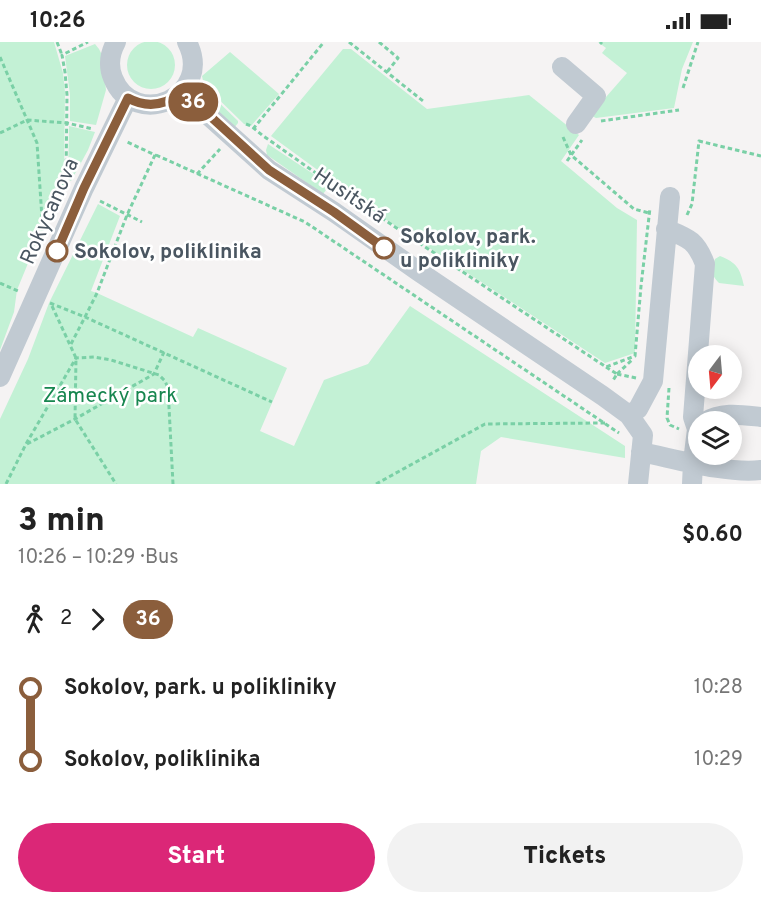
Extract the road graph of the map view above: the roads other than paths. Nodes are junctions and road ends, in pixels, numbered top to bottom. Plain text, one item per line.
1 (116, 42) edge
2 (187, 42) edge
3 (561, 67) dead end
4 (180, 94) junction
5 (128, 98) junction
6 (575, 131) road end
7 (670, 197) dead end
8 (673, 232) junction
9 (0, 377) edge
10 (693, 411) edge
11 (742, 415) edge
12 (629, 416) junction
13 (761, 417) edge
14 (642, 443) junction
15 (688, 460) edge
16 (693, 465) edge
17 (706, 465) edge
18 (761, 470) edge
19 (638, 484) edge
20 (692, 484) edge

1 - 5 street
2 - 4 street
3 - 6 street
4 - 5 street
4 - 12 street, Husitská
5 - 9 street, Rokycanova
7 - 8 street
8 - 10 street
8 - 12 street
11 - 13 street
12 - 14 street, Husitská
14 - 15 street
14 - 19 street
16 - 20 street
17 - 18 street

